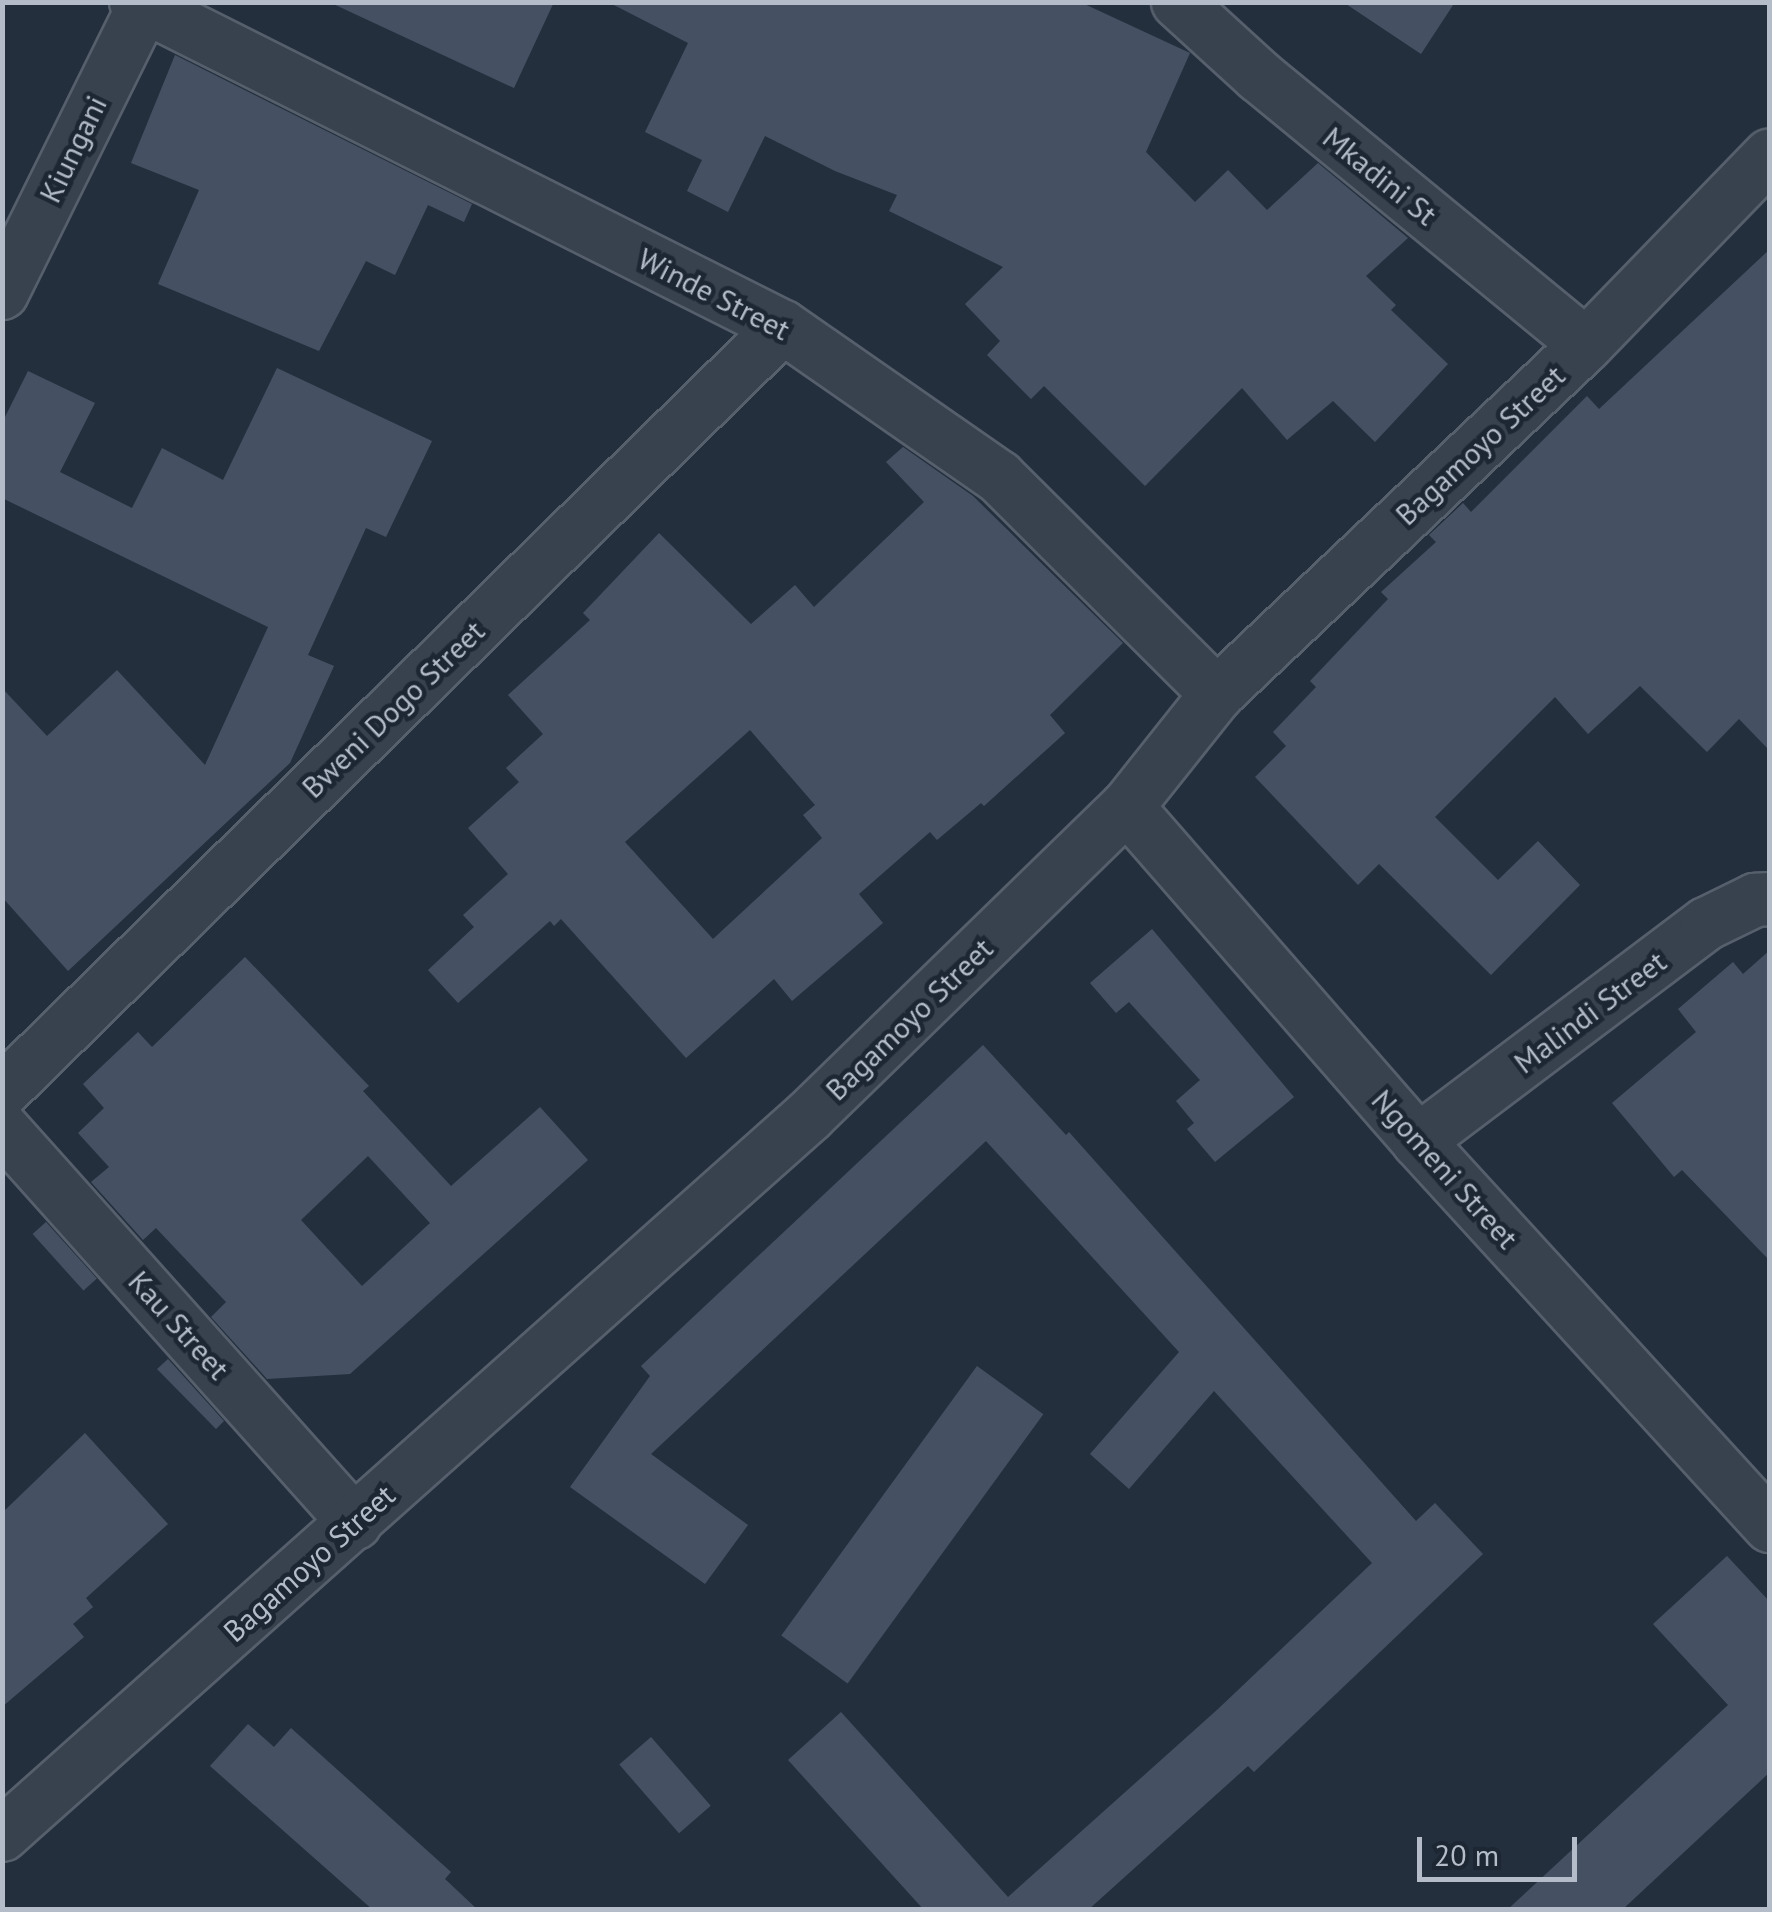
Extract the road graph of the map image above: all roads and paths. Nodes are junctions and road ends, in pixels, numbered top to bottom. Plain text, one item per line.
1 (1178, 2) edge
2 (140, 4) edge
3 (1770, 155) edge
4 (2, 292) edge
5 (784, 327) junction
6 (1586, 345) junction
7 (1217, 694) junction
8 (1126, 807) junction
9 (1770, 899) edge
10 (2, 1092) edge
11 (2, 1128) edge
12 (1418, 1142) junction
13 (355, 1523) junction
14 (1770, 1526) edge
15 (2, 1835) edge

1 - 6 street, Mkadini St
2 - 4 street, Kiungani
2 - 5 street, Winde Street
3 - 6 street, Bagamoyo Street
5 - 7 street, Winde Street
5 - 10 street, Bweni Dogo Street
6 - 7 street, Bagamoyo Street
7 - 8 street, Bagamoyo Street
8 - 12 street, Ngomeni Street
8 - 13 street, Bagamoyo Street
9 - 12 street, Malindi Street
11 - 13 street, Kau Street
12 - 14 street, Ngomeni Street
13 - 15 street, Bagamoyo Street

